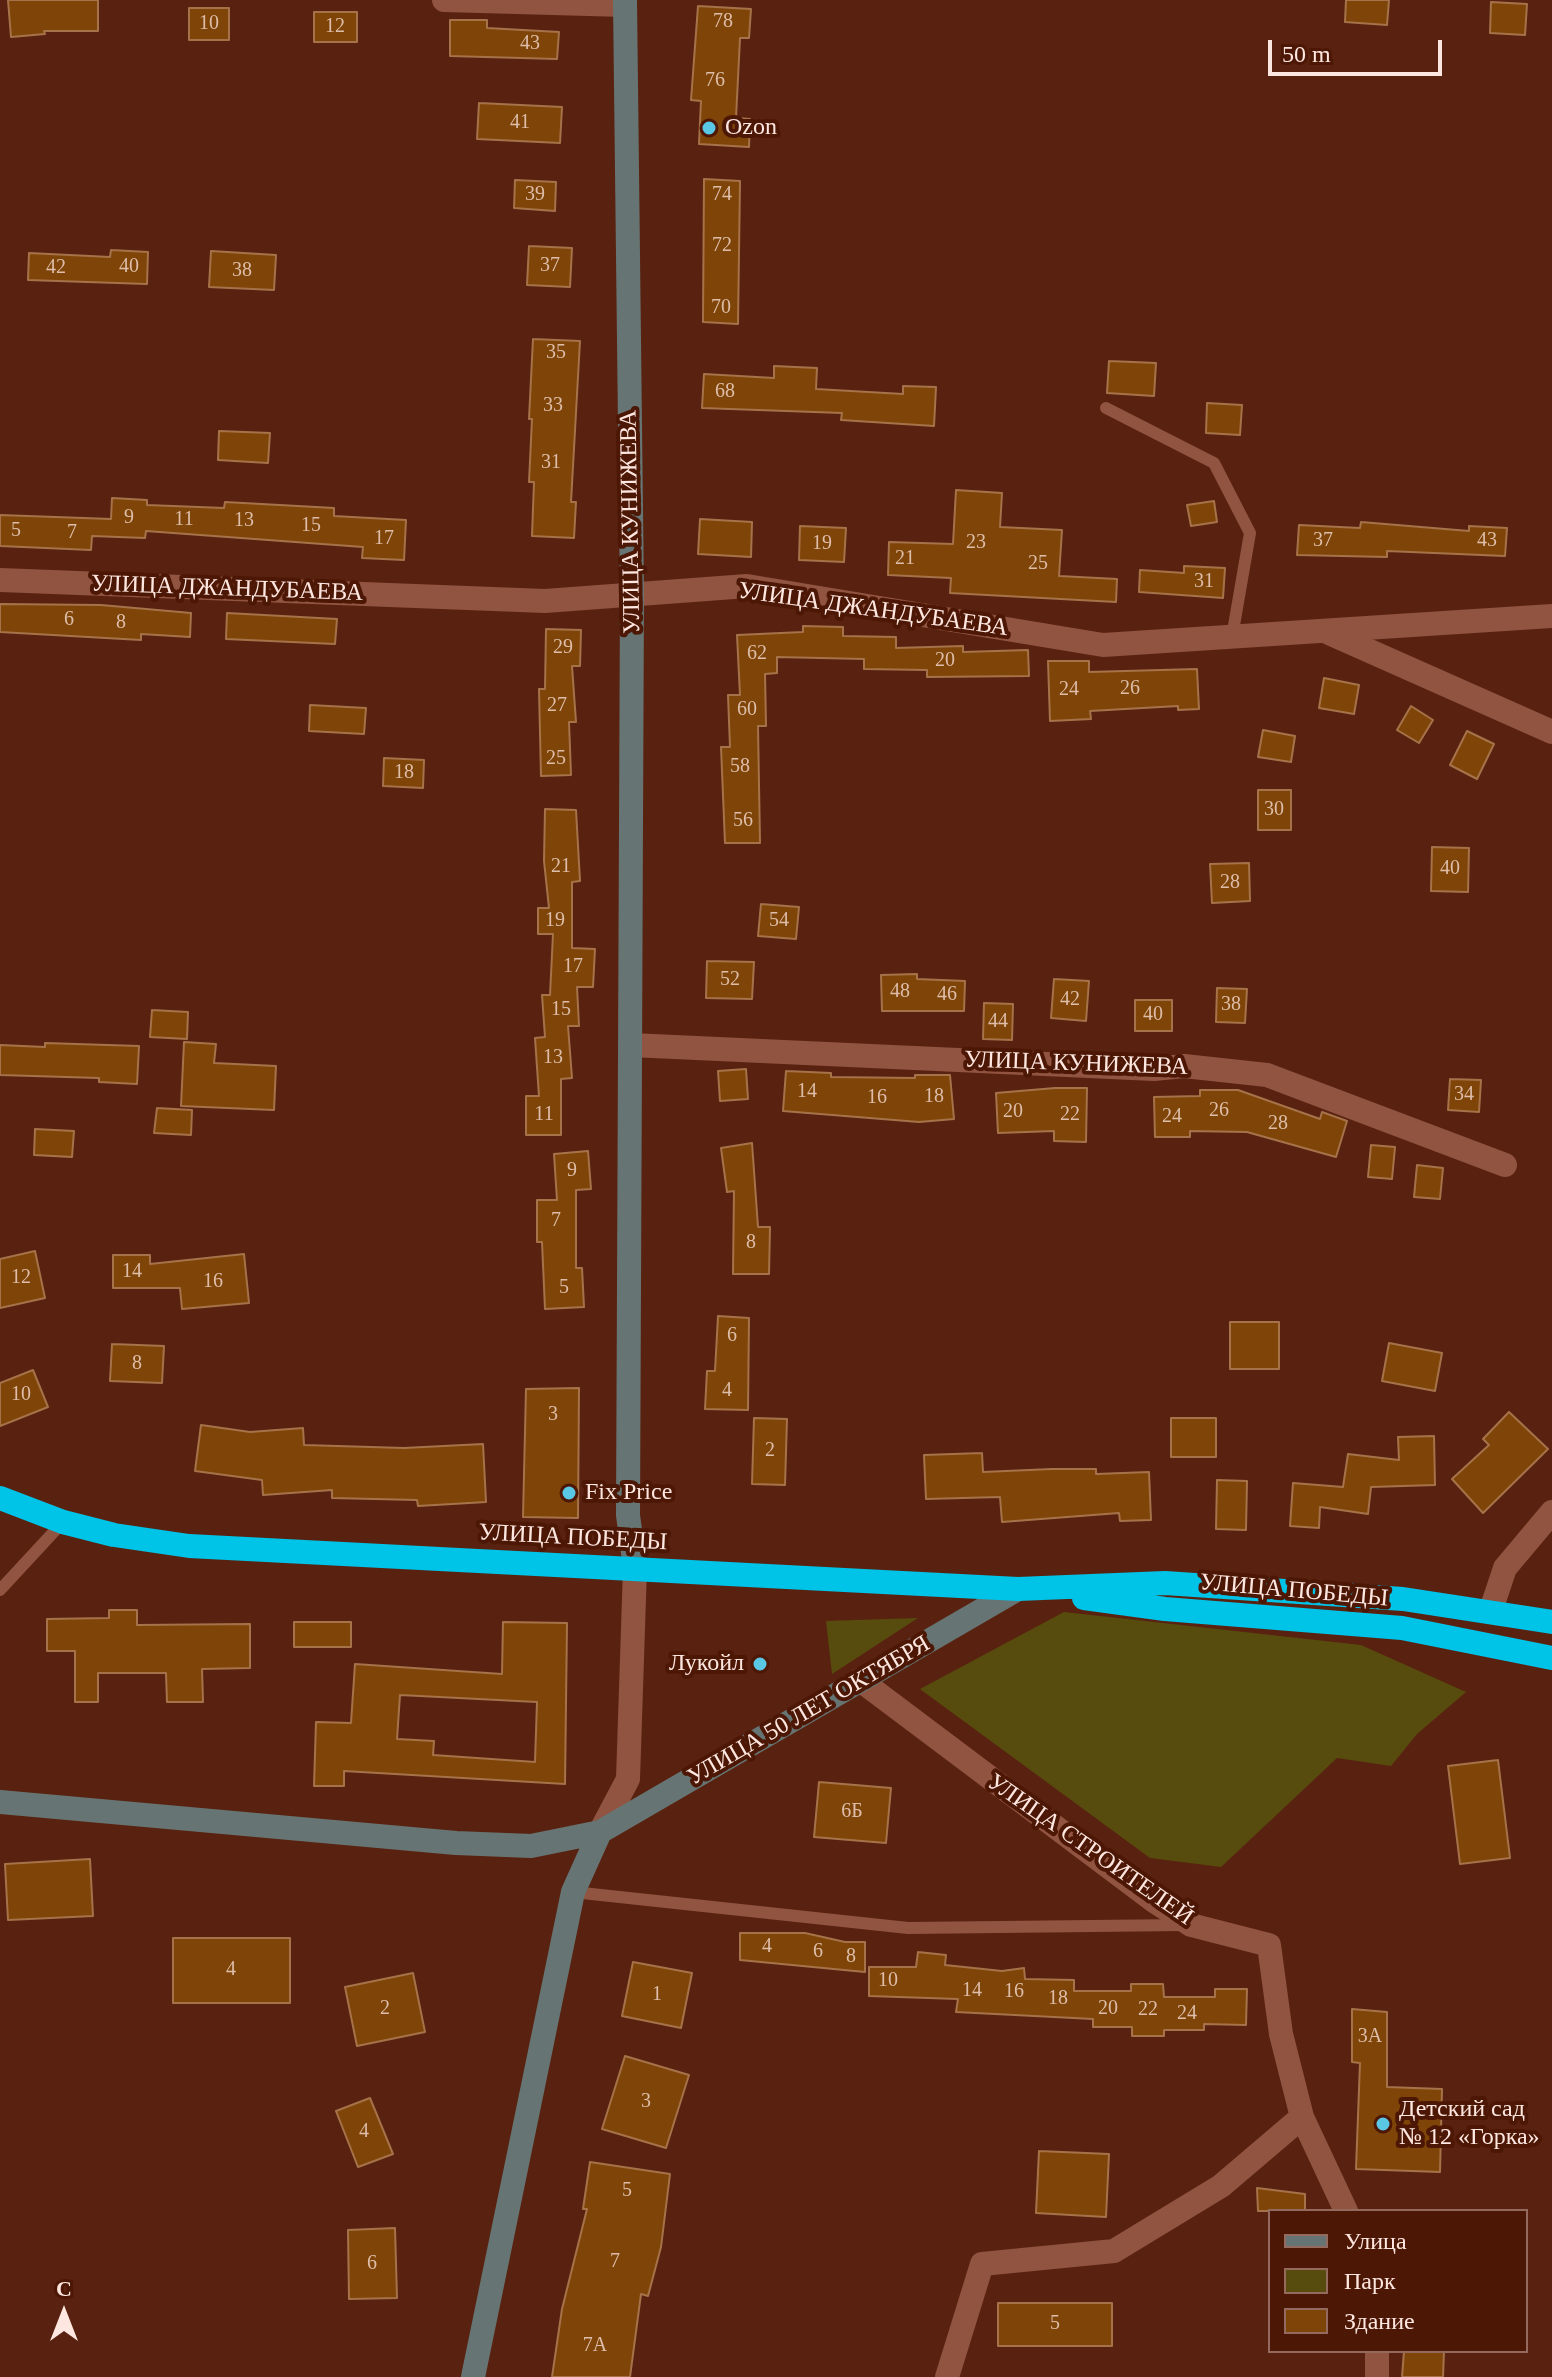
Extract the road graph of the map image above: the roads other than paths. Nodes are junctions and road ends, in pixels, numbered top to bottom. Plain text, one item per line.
1 (444, 0) edge
2 (625, 2) edge
3 (1106, 408) dead end
4 (0, 580) edge
5 (632, 595) junction
6 (1552, 616) edge
7 (1323, 631) junction
8 (1232, 637) junction
9 (1552, 732) edge
10 (631, 1045) junction
11 (1505, 1165) dead end
12 (0, 1498) edge
13 (1552, 1512) edge
14 (63, 1522) junction
15 (635, 1568) junction
16 (0, 1590) edge
17 (1024, 1590) junction
18 (1491, 1610) junction
19 (1552, 1622) edge
20 (1552, 1658) edge
21 (860, 1680) junction
22 (0, 1802) edge
23 (600, 1832) junction
24 (573, 1892) junction
25 (1191, 1925) junction
26 (1302, 2117) junction
27 (1345, 2209) edge
28 (1377, 2353) edge
29 (473, 2377) edge
30 (947, 2377) edge
31 (1377, 2377) edge

1 - 2 street
2 - 5 street, УЛИЦА КУНИЖЕВА
3 - 8 lane
4 - 5 street, УЛИЦА ДЖАНДУБАЕВА
5 - 8 street, УЛИЦА ДЖАНДУБАЕВА
5 - 10 street, УЛИЦА КУНИЖЕВА
6 - 7 street, УЛИЦА ДЖАНДУБАЕВА
7 - 8 street, УЛИЦА ДЖАНДУБАЕВА
7 - 9 street
10 - 11 street, УЛИЦА КУНИЖЕВА
10 - 15 street, УЛИЦА КУНИЖЕВА
12 - 14 highway, УЛИЦА ПОБЕДЫ
13 - 18 street
14 - 15 highway, УЛИЦА ПОБЕДЫ
14 - 16 lane
15 - 17 highway, УЛИЦА ПОБЕДЫ
15 - 23 street
17 - 18 highway, УЛИЦА ПОБЕДЫ
17 - 20 highway, УЛИЦА ПОБЕДЫ
17 - 21 street, УЛИЦА 50 ЛЕТ ОКТЯБРЯ
18 - 19 highway, УЛИЦА ПОБЕДЫ
21 - 23 street, УЛИЦА 50 ЛЕТ ОКТЯБРЯ
21 - 25 street, УЛИЦА СТРОИТЕЛЕЙ
22 - 23 street, УЛИЦА 50 ЛЕТ ОКТЯБРЯ
23 - 24 street
24 - 25 lane
24 - 29 street
25 - 26 street, УЛИЦА СТРОИТЕЛЕЙ
26 - 27 street, УЛИЦА СТРОИТЕЛЕЙ
26 - 30 street
28 - 31 street

